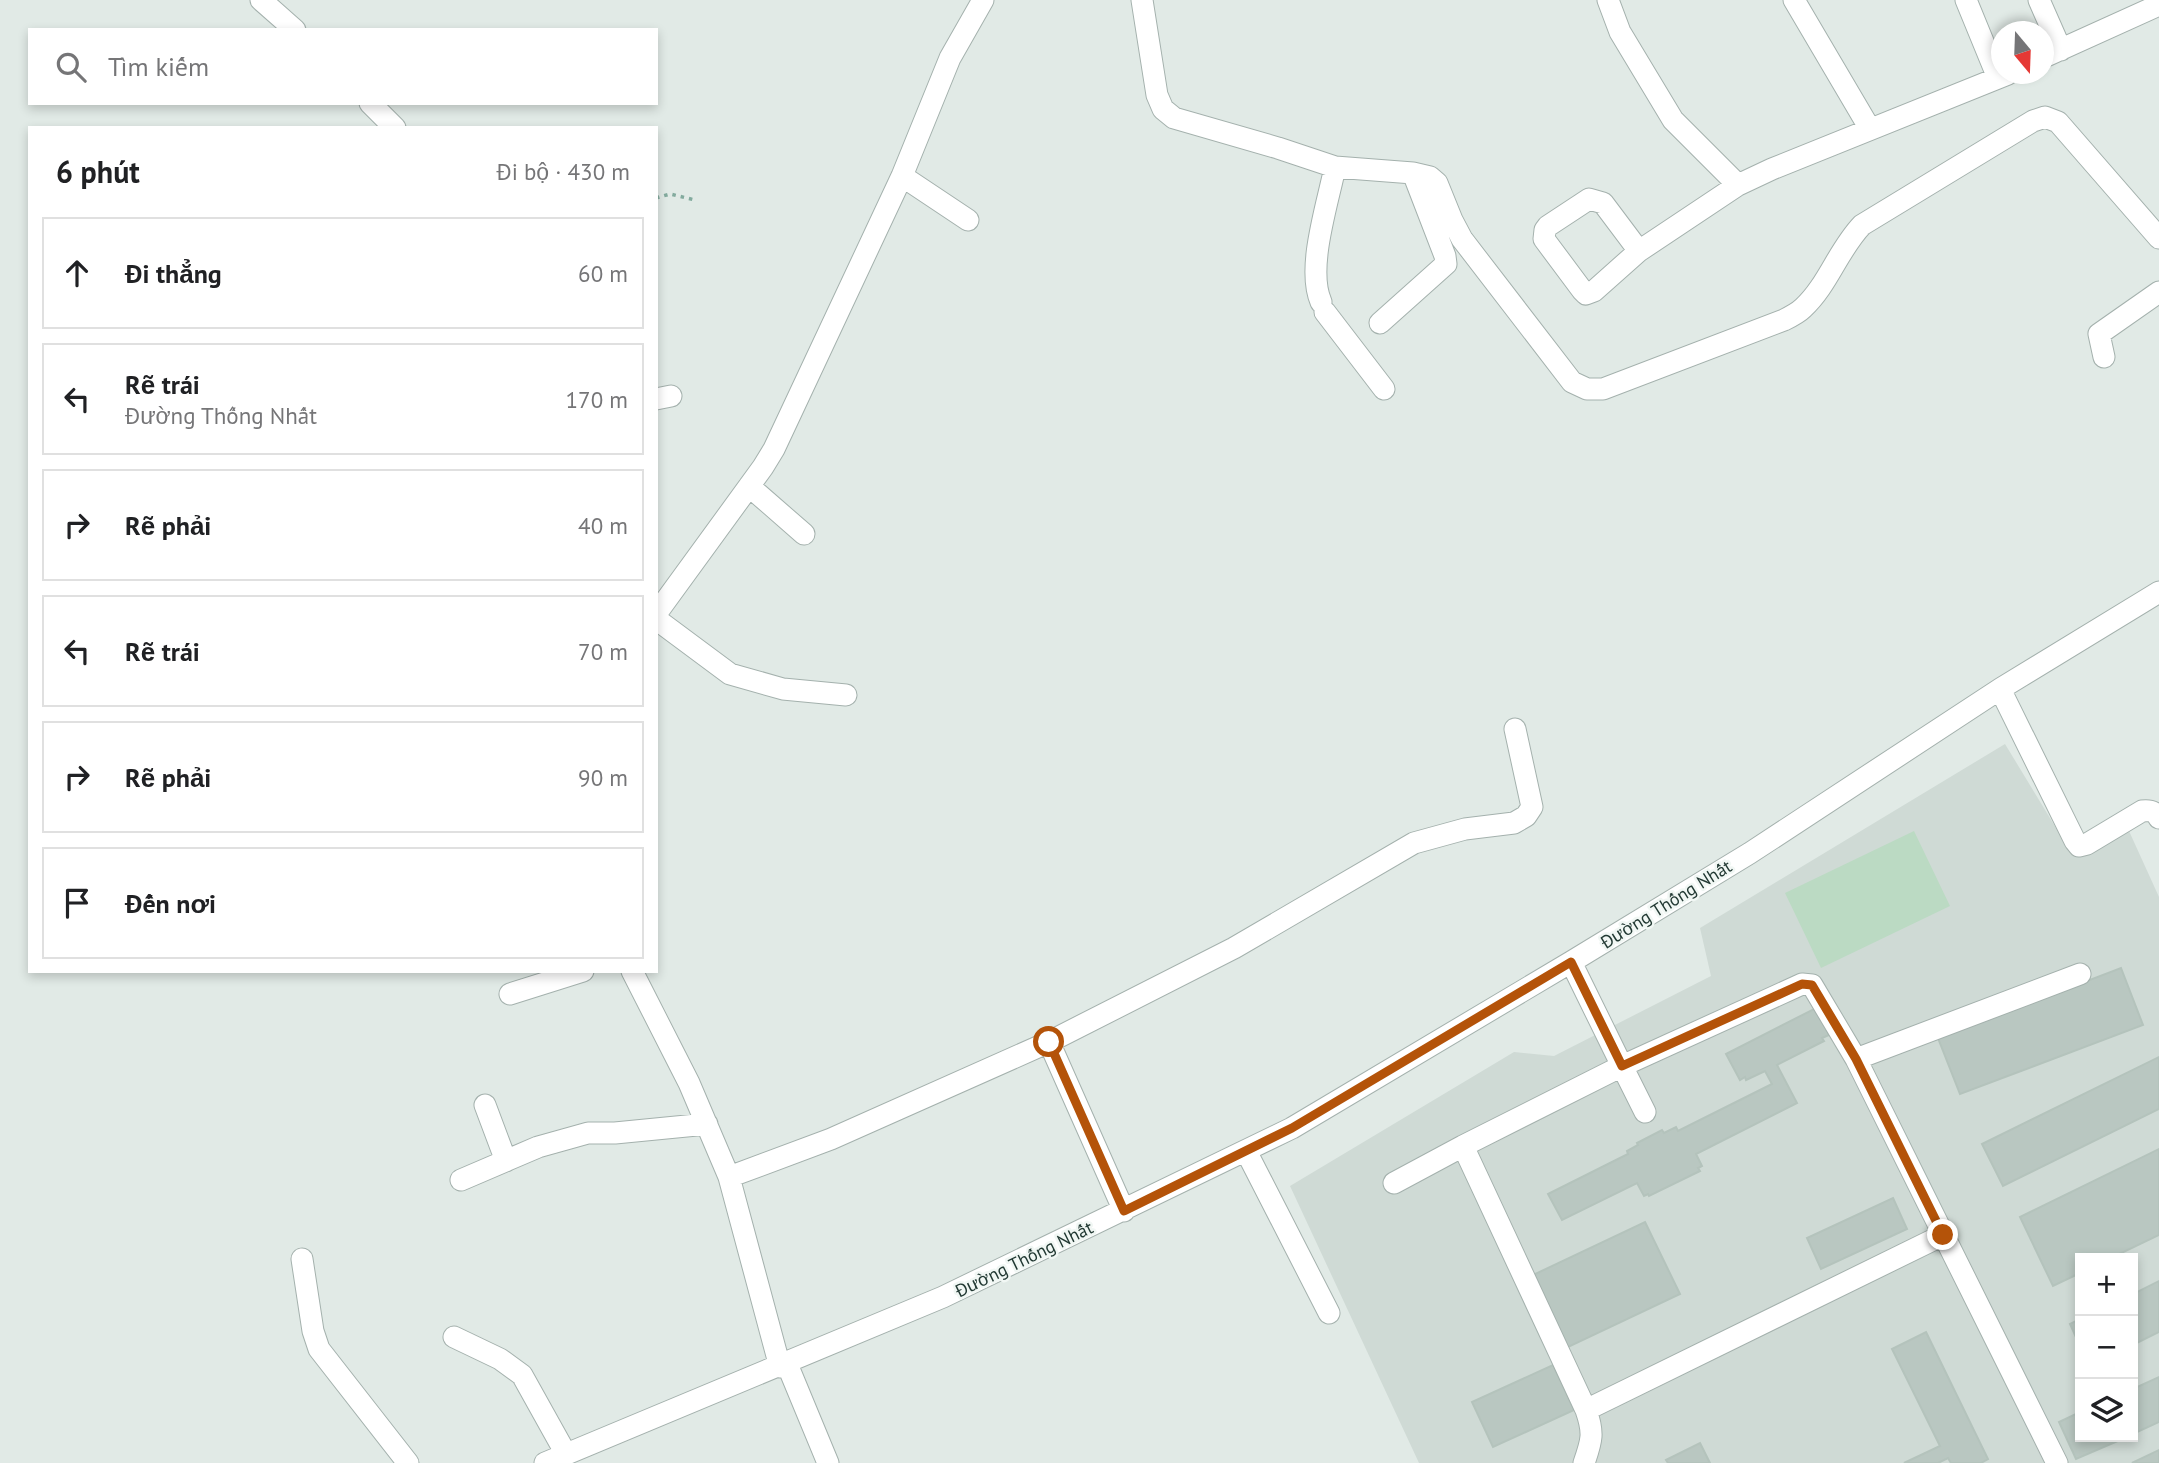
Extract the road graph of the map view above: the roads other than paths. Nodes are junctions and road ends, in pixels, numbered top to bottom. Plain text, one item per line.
1 (261, 0) edge
2 (983, 0) edge
3 (1142, 0) edge
4 (1608, 0) edge
5 (1794, 0) edge
6 (1966, 0) edge
7 (2039, 0) edge
8 (2159, 5) edge
9 (2044, 21) edge
10 (293, 28) edge
11 (1991, 51) edge
12 (2054, 52) edge
13 (1991, 81) edge
14 (372, 105) edge
15 (393, 126) edge
16 (1870, 129) junction
17 (1335, 167) junction
18 (1413, 173) junction
19 (902, 176) junction
20 (1738, 185) junction
21 (968, 219) dead end
22 (2159, 238) edge
23 (1639, 251) junction
24 (2159, 292) edge
25 (1380, 323) dead end
26 (2104, 357) dead end
27 (1384, 389) dead end
28 (749, 486) junction
29 (804, 534) dead end
30 (2159, 592) edge
31 (658, 613) edge
32 (658, 618) edge
33 (2000, 689) junction
34 (846, 695) dead end
35 (1515, 729) dead end
36 (2159, 818) edge
37 (1571, 962) junction
38 (577, 973) edge
39 (633, 973) edge
40 (2080, 974) dead end
41 (509, 994) dead end
42 (1049, 1042) junction
43 (1856, 1059) junction
44 (1622, 1066) junction
45 (485, 1105) dead end
46 (1645, 1112) dead end
47 (707, 1124) junction
48 (1463, 1146) junction
49 (1246, 1151) junction
50 (506, 1161) junction
51 (729, 1177) junction
52 (461, 1180) dead end
53 (1394, 1183) dead end
54 (1124, 1211) junction
55 (1943, 1235) junction
56 (302, 1259) dead end
57 (1329, 1313) dead end
58 (454, 1338) dead end
59 (784, 1365) junction
60 (1586, 1410) junction
61 (566, 1454) junction
62 (2053, 1462) edge
63 (408, 1463) edge
64 (545, 1463) edge
65 (828, 1463) edge
66 (1584, 1463) edge

1 - 10 street
2 - 19 street
3 - 17 street
4 - 20 street
5 - 16 street
6 - 11 street
7 - 9 street
8 - 12 street
13 - 16 street
14 - 15 street
16 - 20 street
17 - 18 street
17 - 27 street
18 - 22 street
18 - 25 street
19 - 21 street
19 - 28 street
20 - 23 street
23 - 23 street
24 - 26 street
28 - 29 street
28 - 31 street
30 - 33 street, Đường Thống Nhất
32 - 34 street
33 - 36 street
33 - 37 street, Đường Thống Nhất
35 - 42 street
37 - 44 street
37 - 49 street, Đường Thống Nhất
38 - 41 street
39 - 47 street
40 - 43 street
42 - 51 street
42 - 54 street
43 - 44 street
43 - 55 street
44 - 46 street
44 - 48 street
45 - 50 street
47 - 50 street
47 - 51 street
48 - 53 street
48 - 60 street
49 - 54 street, Đường Thống Nhất
49 - 57 street
50 - 52 street
51 - 59 street
54 - 59 street, Đường Thống Nhất
55 - 60 street
55 - 62 street
56 - 63 street
58 - 61 street
59 - 61 street, Đường Thống Nhất
59 - 65 street
60 - 66 street
61 - 64 street, Đường Thống Nhất

